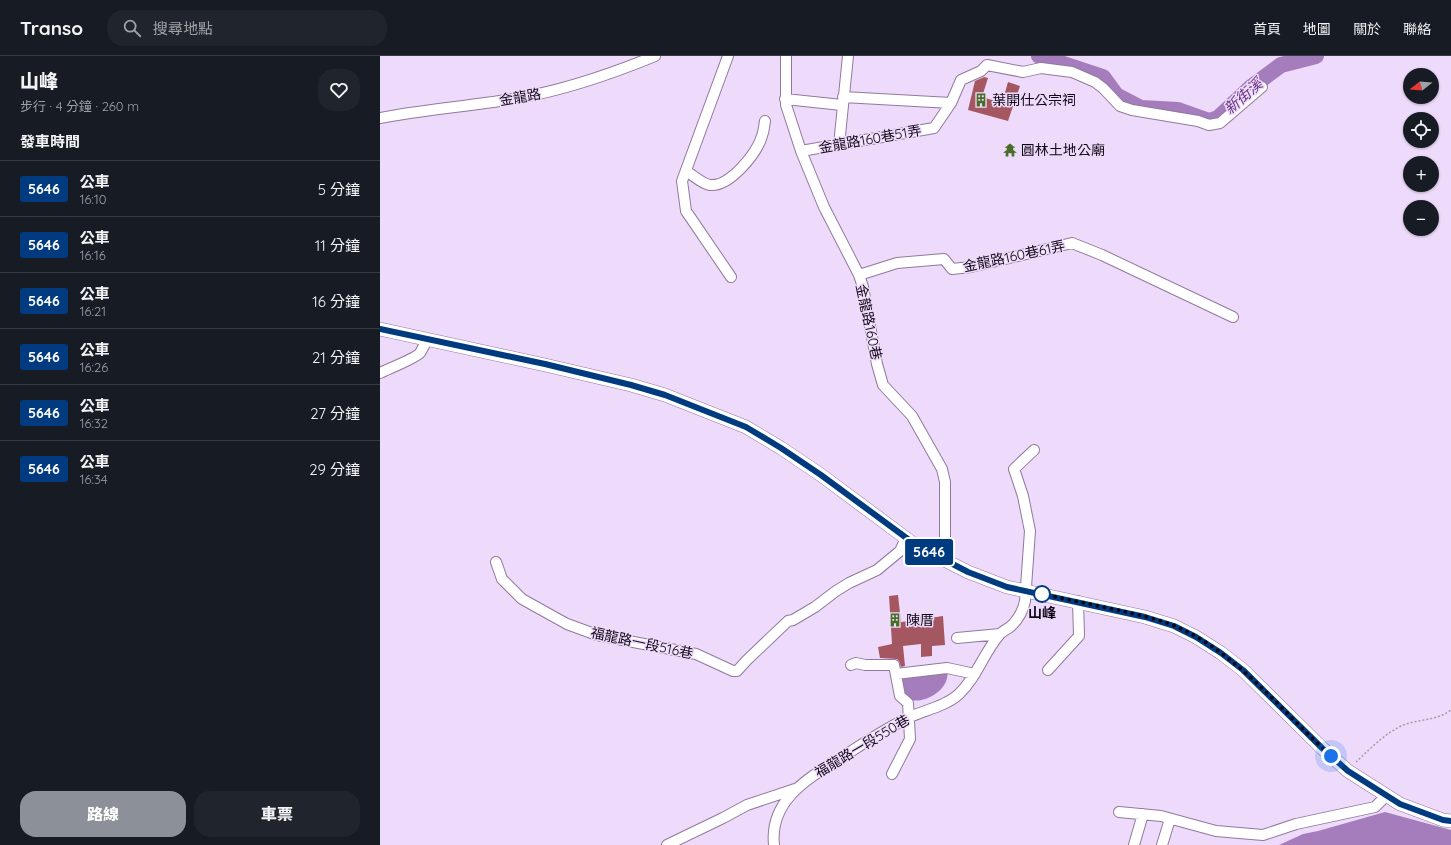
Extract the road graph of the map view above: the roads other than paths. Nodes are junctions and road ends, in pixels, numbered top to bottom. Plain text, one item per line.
1 (655, 56) edge
2 (728, 56) edge
3 (786, 56) edge
4 (848, 56) edge
5 (1262, 87) dead end
6 (785, 99) junction
7 (842, 101) junction
8 (951, 103) junction
9 (380, 118) edge
10 (765, 121) dead end
11 (839, 144) junction
12 (801, 151) junction
13 (686, 171) junction
14 (858, 275) junction
15 (731, 277) dead end
16 (1233, 316) dead end
17 (380, 329) edge
18 (428, 339) junction
19 (380, 373) edge
20 (1034, 450) dead end
21 (906, 538) junction
22 (945, 560) junction
23 (496, 562) dead end
24 (1025, 590) junction
25 (1078, 601) junction
26 (1000, 634) junction
27 (957, 638) dead end
28 (851, 665) dead end
29 (1048, 670) dead end
30 (896, 674) junction
31 (975, 674) junction
32 (909, 717) junction
33 (892, 774) dead end
34 (798, 788) junction
35 (1386, 796) junction
36 (1119, 812) dead end
37 (1143, 814) junction
38 (1170, 819) junction
39 (1451, 821) edge
40 (668, 845) edge
41 (774, 845) edge
42 (1134, 845) edge
43 (1162, 845) edge

1 - 9 street, 金龍路
2 - 13 street
3 - 6 street, 金龍路160巷
4 - 7 street
5 - 8 street, 金龍路160巷51弄
6 - 7 street
6 - 12 street, 金龍路160巷
7 - 8 street
7 - 11 street
8 - 11 street, 金龍路160巷51弄
10 - 13 street
11 - 12 street, 金龍路160巷51弄
12 - 14 street, 金龍路160巷
13 - 15 street
14 - 16 street, 金龍路160巷61弄
14 - 22 street, 金龍路160巷
17 - 18 main road
18 - 19 street
18 - 21 main road
20 - 24 street, 福龍路一段550巷
21 - 22 main road
21 - 23 street, 福龍路一段516巷
22 - 24 main road
24 - 25 main road
24 - 26 street, 福龍路一段550巷
25 - 29 street
25 - 35 main road
26 - 27 street
26 - 31 street, 福龍路一段550巷
28 - 30 street
30 - 31 street
30 - 32 street
31 - 32 street, 福龍路一段550巷
32 - 33 street
32 - 34 street, 福龍路一段550巷
34 - 40 street
34 - 41 street, 福龍路一段550巷
35 - 38 street
35 - 39 main road
36 - 37 street
37 - 38 street
37 - 42 street
38 - 43 street

